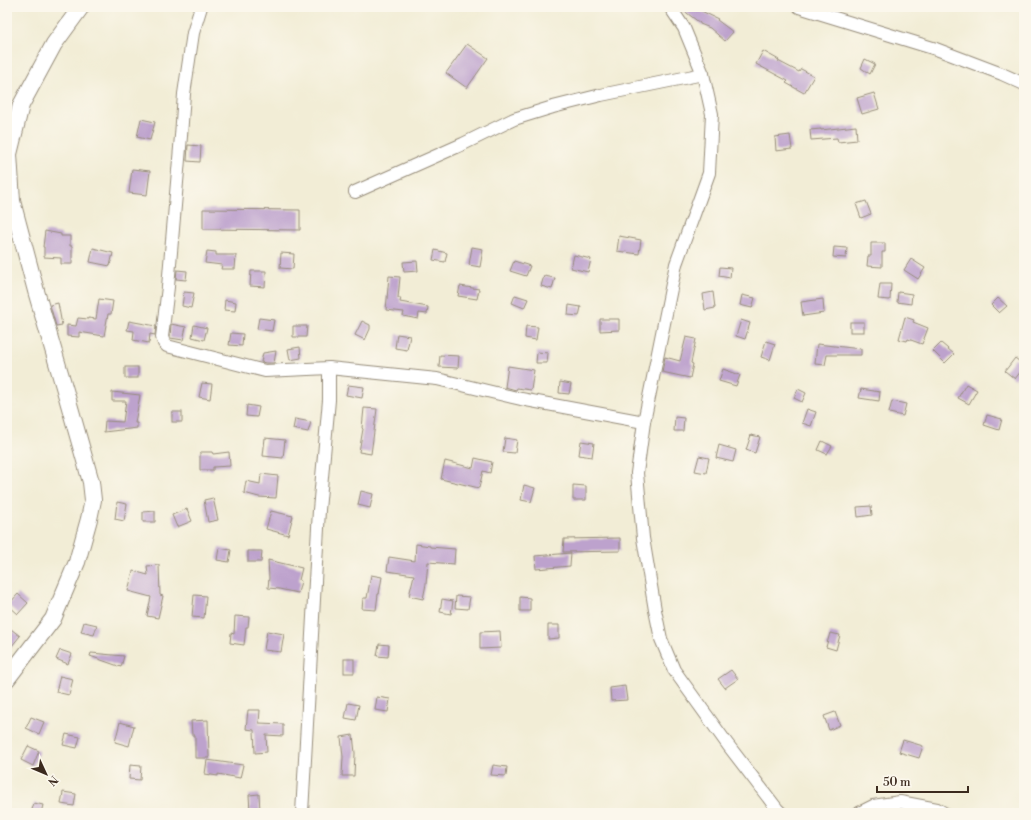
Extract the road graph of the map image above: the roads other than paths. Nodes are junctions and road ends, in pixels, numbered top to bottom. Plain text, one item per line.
1 (81, 7) edge
2 (201, 7) edge
3 (670, 7) edge
4 (799, 7) edge
5 (703, 74) junction
6 (1024, 84) edge
7 (355, 192) dead end
8 (329, 368) junction
9 (644, 422) junction
10 (7, 679) edge
11 (302, 813) edge
12 (782, 813) edge
13 (859, 813) edge
14 (944, 813) edge

1 - 10 main road
2 - 8 street
3 - 5 street
4 - 6 street
5 - 7 street
5 - 9 street
8 - 9 street
8 - 11 street
9 - 12 street
13 - 14 street

